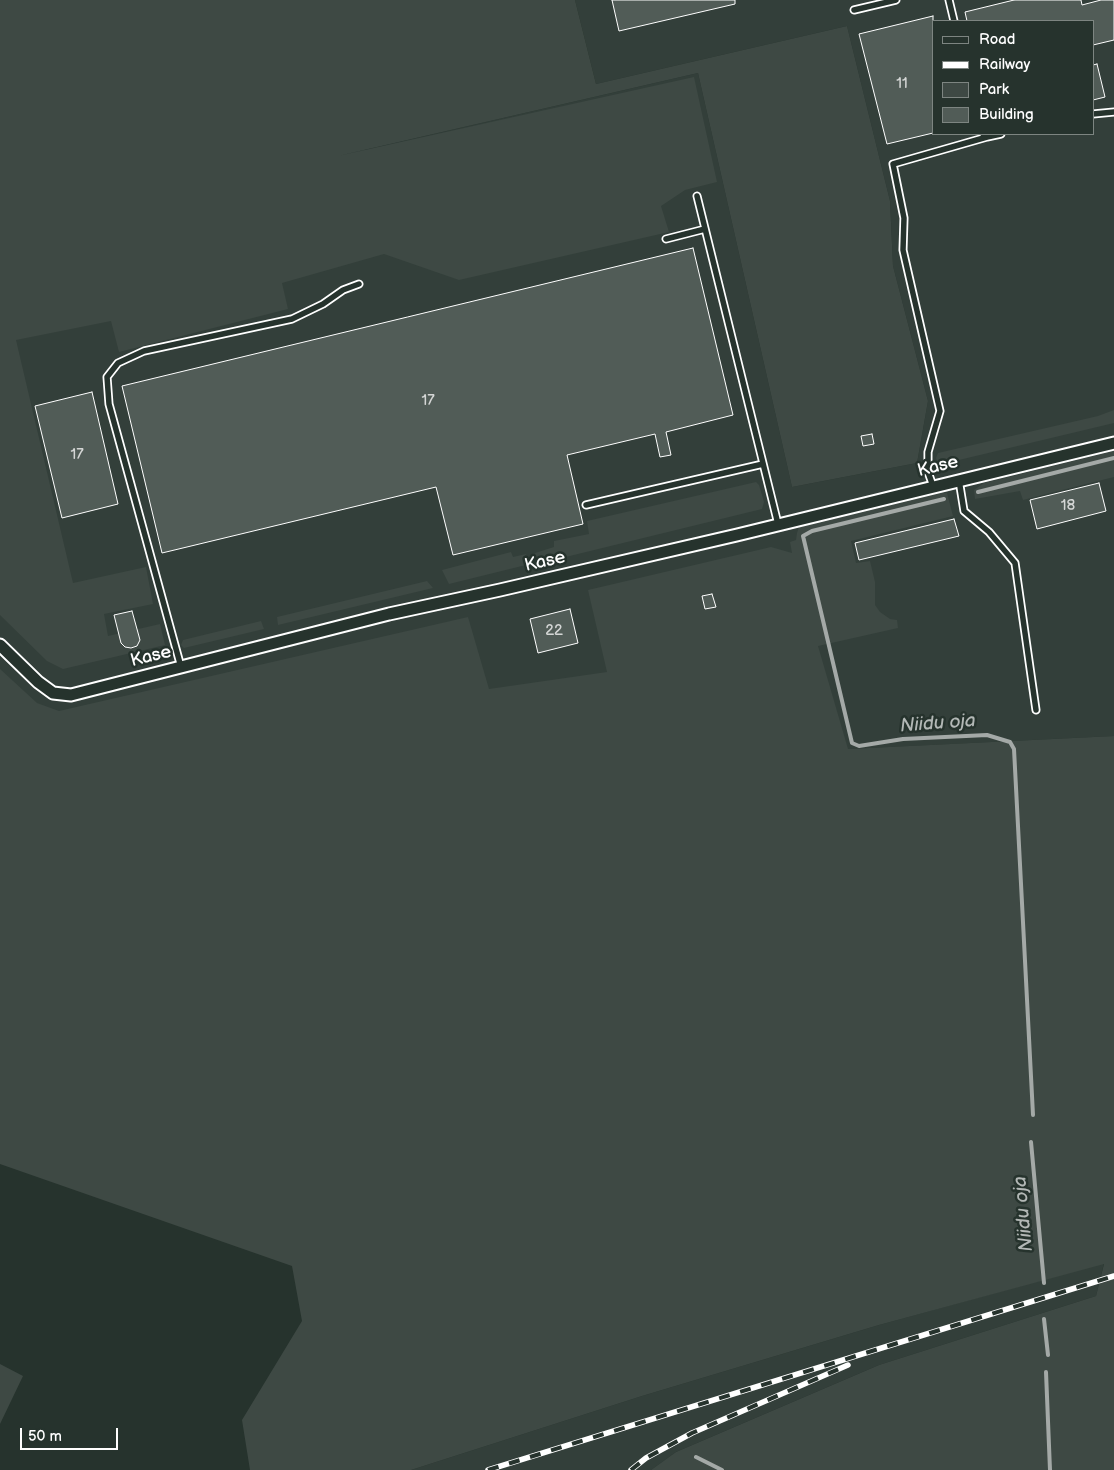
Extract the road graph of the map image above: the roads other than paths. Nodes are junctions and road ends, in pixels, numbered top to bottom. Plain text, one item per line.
1 (896, 0) edge
2 (949, 0) edge
3 (854, 10) dead end
4 (954, 20) edge
5 (1114, 112) edge
6 (1094, 114) edge
7 (985, 136) edge
8 (697, 196) dead end
9 (705, 229) junction
10 (666, 239) dead end
11 (359, 284) dead end
12 (1114, 443) edge
13 (763, 464) junction
14 (959, 480) junction
15 (933, 486) junction
16 (586, 505) dead end
17 (778, 524) junction
18 (0, 645) edge
19 (181, 667) junction
20 (1036, 710) dead end

1 - 3 lane
2 - 4 lane
5 - 6 lane
7 - 15 lane
8 - 9 lane
9 - 10 lane
9 - 13 lane
11 - 19 lane
12 - 14 street, Kase
13 - 16 lane
13 - 17 lane
14 - 15 street, Kase
14 - 20 lane
15 - 17 street, Kase
17 - 19 street, Kase
18 - 19 street, Kase

